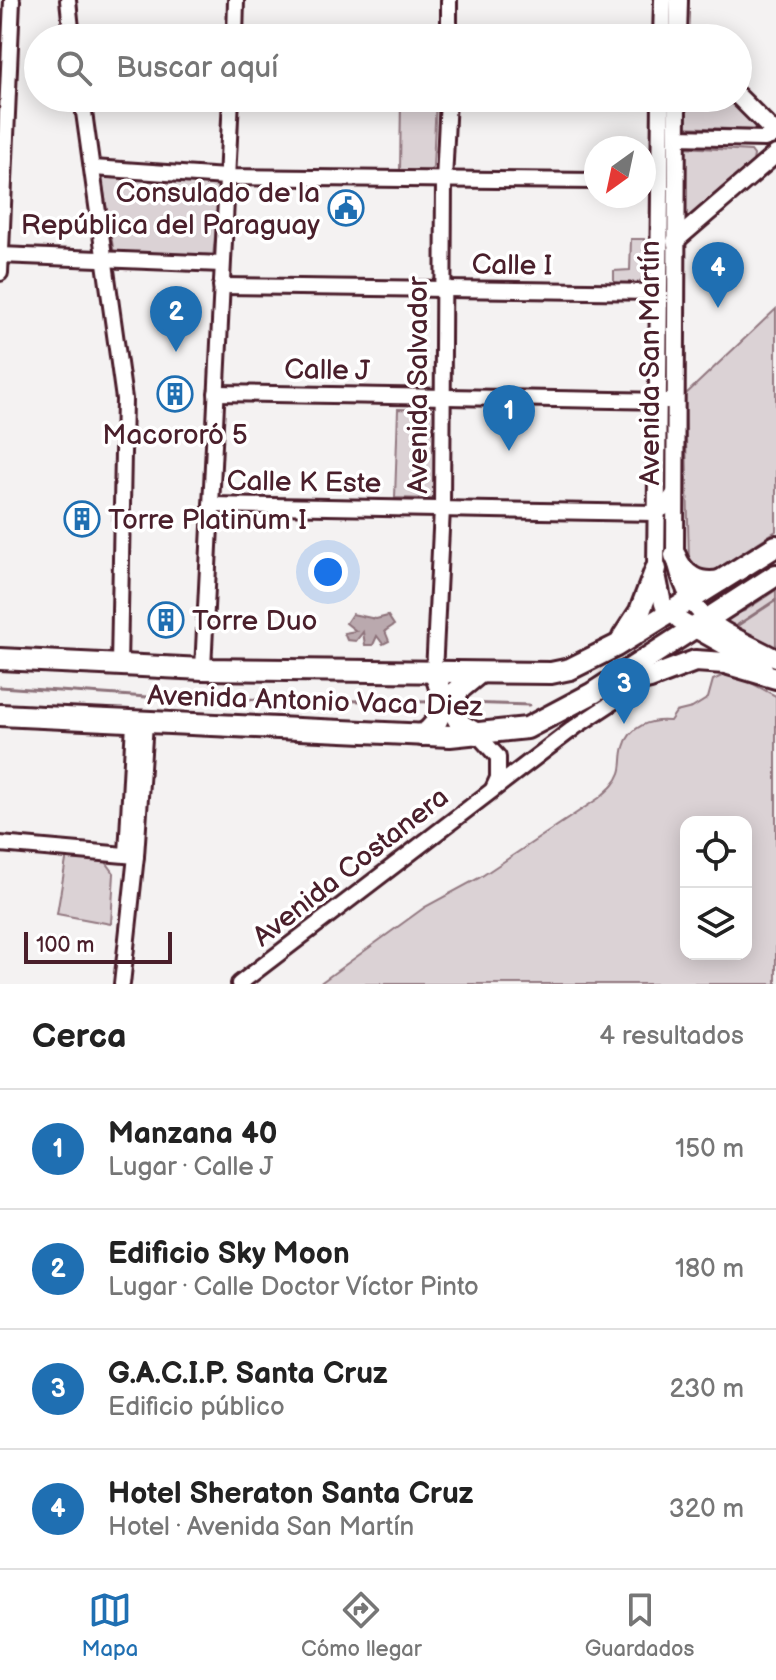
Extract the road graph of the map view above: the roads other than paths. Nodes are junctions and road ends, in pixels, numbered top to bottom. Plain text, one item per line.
1 (12, 0) edge
2 (68, 0) edge
3 (236, 0) edge
4 (449, 0) edge
5 (663, 0) edge
6 (679, 0) edge
7 (71, 24) edge
8 (235, 24) edge
9 (449, 24) edge
10 (671, 24) edge
11 (676, 24) edge
12 (84, 112) edge
13 (230, 112) edge
14 (447, 112) edge
15 (660, 112) edge
16 (677, 112) edge
17 (751, 112) edge
18 (677, 137) junction
19 (773, 138) edge
20 (656, 145) edge
21 (776, 154) edge
22 (93, 168) junction
23 (226, 177) junction
24 (444, 181) junction
25 (584, 181) edge
26 (656, 191) edge
27 (667, 215) junction
28 (675, 241) junction
29 (1, 256) edge
30 (104, 260) junction
31 (222, 264) junction
32 (0, 273) edge
33 (221, 286) junction
34 (444, 290) junction
35 (658, 292) junction
36 (666, 322) junction
37 (216, 393) junction
38 (442, 398) junction
39 (676, 400) junction
40 (656, 402) junction
41 (675, 492) junction
42 (211, 505) junction
43 (442, 509) junction
44 (654, 513) junction
45 (776, 546) edge
46 (675, 555) junction
47 (656, 569) junction
48 (776, 575) edge
49 (720, 581) junction
50 (689, 601) junction
51 (669, 612) junction
52 (697, 624) junction
53 (616, 646) junction
54 (776, 658) edge
55 (0, 659) edge
56 (119, 666) junction
57 (203, 669) junction
58 (434, 673) junction
59 (478, 674) junction
60 (776, 676) edge
61 (650, 678) junction
62 (602, 690) junction
63 (0, 715) edge
64 (139, 723) junction
65 (575, 727) junction
66 (477, 734) junction
67 (422, 735) junction
68 (493, 789) junction
69 (0, 844) edge
70 (131, 855) junction
71 (115, 984) edge
72 (122, 984) edge
73 (239, 984) edge

1 - 29 street
2 - 7 street
3 - 8 street
4 - 9 street
5 - 10 main road
6 - 11 main road
12 - 22 street
13 - 23 street
14 - 24 street, Avenida Salvador
15 - 20 main road, Avenida San Martín
16 - 18 main road, Avenida San Martín
17 - 19 main road
18 - 19 street
18 - 27 main road, Avenida San Martín
21 - 28 main road
22 - 23 street
22 - 30 street
23 - 24 street
23 - 31 street
24 - 25 street
24 - 34 street, Avenida Salvador
26 - 27 main road, Avenida San Martín
27 - 28 main road, Avenida San Martín
27 - 35 main road, Avenida San Martín
28 - 36 main road, Avenida San Martín
29 - 30 street
29 - 32 street
30 - 31 street
30 - 56 street
31 - 33 street
33 - 34 street, Calle I
33 - 37 street
34 - 35 street, Calle I
34 - 38 street, Avenida Salvador
35 - 36 main road, Avenida San Martín
36 - 39 main road, Avenida San Martín
36 - 40 main road, Avenida San Martín
37 - 38 street, Calle J
37 - 42 street
38 - 40 street, Calle J
38 - 43 street, Avenida Salvador
39 - 40 street, Calle J
39 - 41 main road, Avenida San Martín
40 - 44 main road, Avenida San Martín
41 - 44 street
41 - 46 main road, Avenida San Martín
42 - 43 street, Calle K Este
42 - 57 street
43 - 44 street, Calle K Este
43 - 58 street, Avenida Salvador
44 - 47 main road, Avenida San Martín
45 - 49 highway, Avenida Antonio Vaca Diez
46 - 49 highway
46 - 50 main road, Avenida San Martín
47 - 51 main road, Avenida San Martín
47 - 53 highway
48 - 52 highway, Avenida Antonio Vaca Diez
49 - 50 highway, Avenida Antonio Vaca Diez
50 - 51 highway, Avenida Antonio Vaca Diez
50 - 52 main road, Avenida San Martín
51 - 52 main road
51 - 53 highway, Avenida Antonio Vaca Diez
52 - 54 main road
52 - 60 main road
52 - 62 highway, Avenida Antonio Vaca Diez
53 - 59 highway, Avenida Antonio Vaca Diez
55 - 56 highway, Avenida Antonio Vaca Diez
56 - 57 highway, Avenida Antonio Vaca Diez
57 - 58 highway, Avenida Antonio Vaca Diez
58 - 59 highway, Avenida Antonio Vaca Diez
58 - 67 highway
59 - 66 highway
60 - 61 highway
61 - 62 highway
61 - 65 street
62 - 65 street
62 - 66 highway, Avenida Antonio Vaca Diez
63 - 64 highway, Avenida Antonio Vaca Diez
64 - 67 highway, Avenida Antonio Vaca Diez
64 - 70 street
65 - 68 street, Avenida Costanera
66 - 67 highway, Avenida Antonio Vaca Diez
66 - 68 street
68 - 73 street, Avenida Costanera
69 - 70 street
70 - 71 street
70 - 72 street

